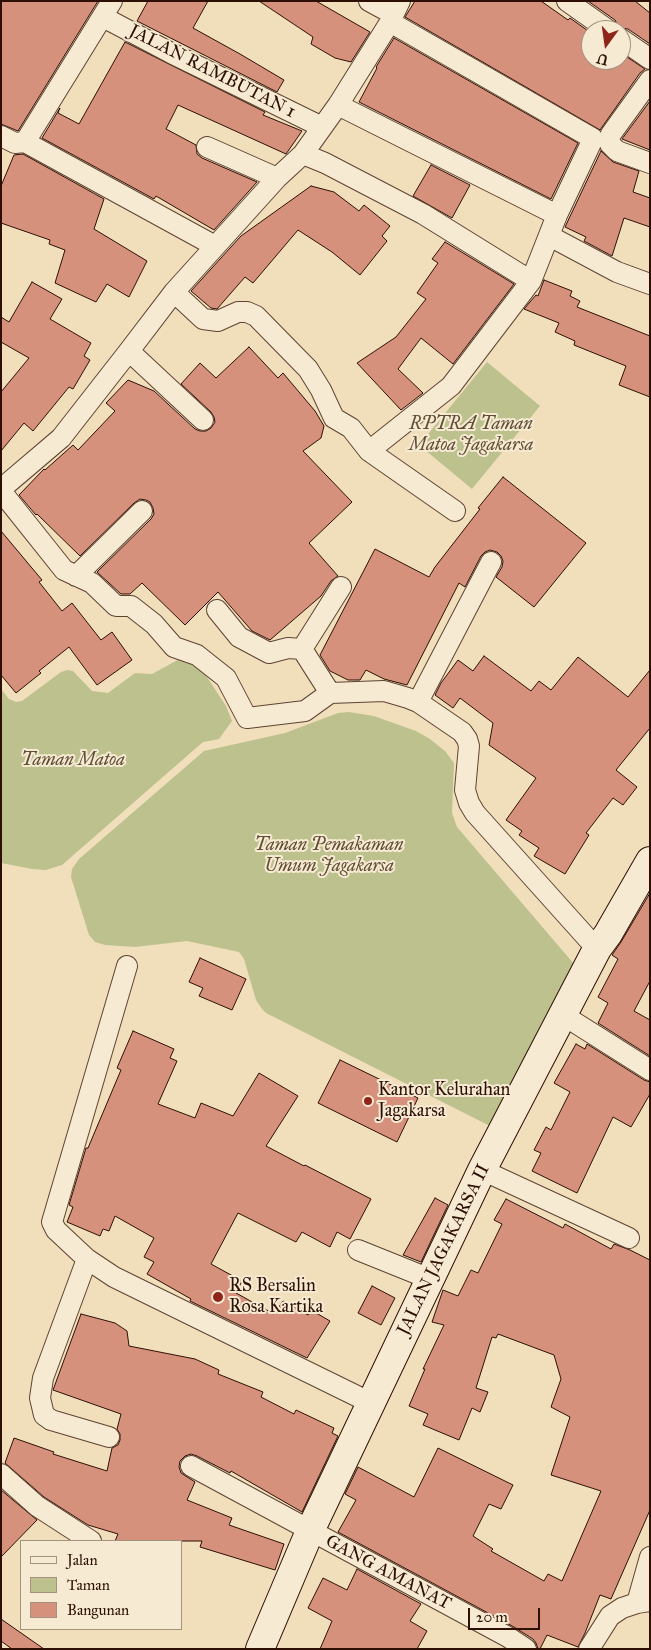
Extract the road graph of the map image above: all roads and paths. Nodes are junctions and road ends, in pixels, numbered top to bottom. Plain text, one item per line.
1 (369, 1) edge
2 (567, 1) edge
3 (108, 9) edge
4 (394, 12) edge
5 (594, 20) edge
6 (631, 46) edge
7 (650, 58) edge
8 (650, 80) edge
9 (338, 105) junction
10 (322, 127) junction
11 (1, 136) edge
12 (26, 142) junction
13 (207, 148) dead end
14 (303, 154) junction
15 (650, 163) edge
16 (277, 178) junction
17 (557, 215) junction
18 (557, 240) dead end
19 (215, 246) junction
20 (531, 282) junction
21 (650, 284) edge
22 (174, 292) junction
23 (130, 352) junction
24 (204, 420) dead end
25 (369, 451) junction
26 (1, 490) edge
27 (142, 511) dead end
28 (455, 511) dead end
29 (491, 562) dead end
30 (76, 576) junction
31 (341, 587) dead end
32 (216, 610) dead end
33 (302, 649) junction
34 (330, 693) junction
35 (418, 702) junction
36 (649, 865) edge
37 (596, 949) junction
38 (127, 966) dead end
39 (563, 1015) junction
40 (650, 1070) edge
41 (482, 1170) junction
42 (629, 1238) dead end
43 (358, 1250) dead end
44 (87, 1259) junction
45 (430, 1279) junction
46 (371, 1403) junction
47 (108, 1437) dead end
48 (191, 1466) dead end
49 (1, 1474) edge
50 (310, 1531) junction
51 (89, 1540) edge
52 (650, 1557) edge
53 (643, 1602) edge
54 (507, 1643) edge
55 (260, 1649) edge
56 (526, 1649) edge
57 (589, 1649) edge

1 - 4 street
2 - 5 street
3 - 10 street, JALAN RAMBUTAN 1
3 - 12 street
4 - 9 street
4 - 17 street
6 - 7 street
8 - 15 street
9 - 10 street
9 - 17 street
10 - 14 street
11 - 12 street
12 - 19 street
13 - 16 street
14 - 16 street
14 - 20 street
16 - 19 street
17 - 20 street
18 - 21 street
19 - 22 street
20 - 25 street
22 - 23 street
22 - 25 street
23 - 24 street
23 - 26 street
25 - 28 street
26 - 30 street
27 - 30 street
29 - 35 street
30 - 34 street
31 - 33 street
32 - 33 street
33 - 34 street
34 - 35 street
35 - 37 street
36 - 37 street, JALAN JAGAKARSA II
37 - 39 street, JALAN JAGAKARSA II
38 - 44 street
39 - 40 street
39 - 41 street, JALAN JAGAKARSA II
41 - 42 street
41 - 45 street, JALAN JAGAKARSA II
43 - 45 street
44 - 46 street
44 - 47 street
45 - 46 street, JALAN JAGAKARSA II
46 - 50 street, JALAN JAGAKARSA II
48 - 50 street, GANG AMANAT
49 - 51 street
50 - 54 street, GANG AMANAT
50 - 55 street, JALAN JAGAKARSA II
52 - 53 street
53 - 57 street
54 - 56 street, GANG AMANAT

